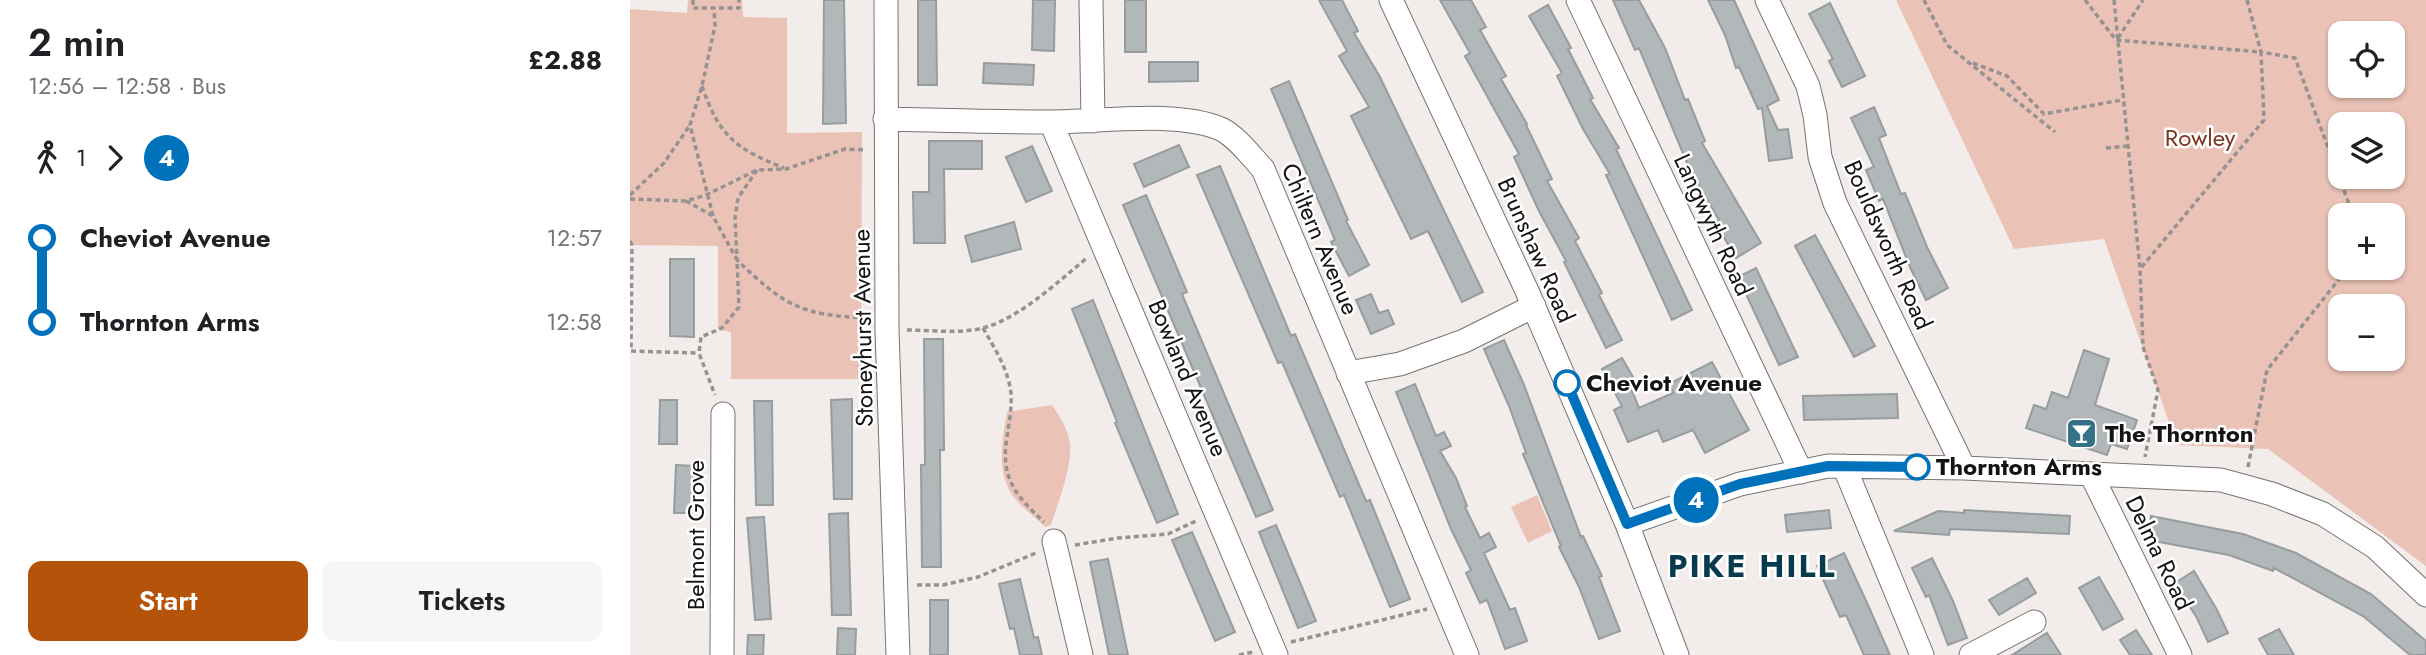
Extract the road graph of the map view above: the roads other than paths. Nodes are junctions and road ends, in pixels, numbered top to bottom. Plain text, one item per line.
1 (886, 0) edge
2 (1091, 0) edge
3 (1391, 0) edge
4 (1578, 0) edge
5 (1767, 0) edge
6 (885, 119) junction
7 (1093, 121) junction
8 (1051, 122) junction
9 (1534, 306) junction
10 (1349, 373) junction
11 (723, 414) road end
12 (1844, 466) junction
13 (1964, 468) junction
14 (1801, 472) junction
15 (2091, 474) junction
16 (1627, 524) junction
17 (1055, 545) road end
18 (2426, 595) edge
19 (2034, 622) dead end
20 (1274, 651) edge
21 (1671, 654) edge
22 (722, 655) edge
23 (898, 655) edge
24 (1081, 655) edge
25 (1467, 655) edge
26 (1922, 655) edge
27 (1971, 655) edge
28 (2180, 655) edge

1 - 6 street, Stoneyhurst Avenue
2 - 7 street
3 - 9 street, Brunshaw Road
4 - 14 street, Langwyth Road
5 - 13 street, Bouldsworth Road
6 - 8 street, Chiltern Avenue
6 - 23 street, Stoneyhurst Avenue
7 - 8 street, Chiltern Avenue
7 - 10 street, Chiltern Avenue
8 - 20 street, Bowland Avenue
9 - 10 street
9 - 16 street, Brunshaw Road
10 - 25 street, Chiltern Avenue
11 - 22 street, Belmont Grove
12 - 13 street
12 - 14 street
12 - 26 street
13 - 15 street
14 - 16 street
15 - 18 street
15 - 28 street, Delma Road
16 - 21 street, Brunshaw Road
17 - 24 street
19 - 27 street

